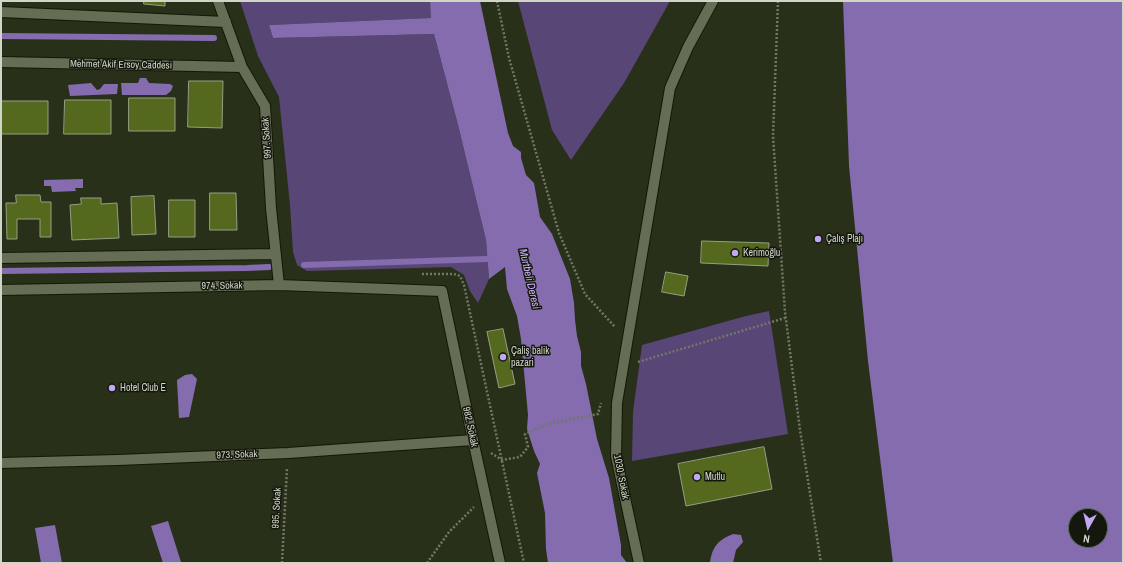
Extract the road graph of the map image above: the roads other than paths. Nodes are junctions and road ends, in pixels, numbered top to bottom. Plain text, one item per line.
1 (218, 1) edge
2 (713, 1) edge
3 (1, 12) edge
4 (226, 22) junction
5 (1, 62) edge
6 (242, 67) junction
7 (275, 254) junction
8 (1, 258) edge
9 (279, 285) junction
10 (1, 290) edge
11 (442, 291) joint
12 (473, 440) junction
13 (1, 463) edge
14 (500, 563) edge
15 (639, 563) edge

1 - 4 street, 997. Sokak
2 - 15 street, 1030. Sokak
3 - 4 street
4 - 6 street, 997. Sokak
5 - 6 street, Mehmet Akif Ersoy Caddesi
6 - 7 street, 997. Sokak
7 - 8 street
7 - 9 street, 997. Sokak
9 - 10 street, 974. Sokak
9 - 11 street, 974. Sokak
11 - 12 street, 982. Sokak
12 - 13 street, 973. Sokak
12 - 14 street, 982. Sokak

